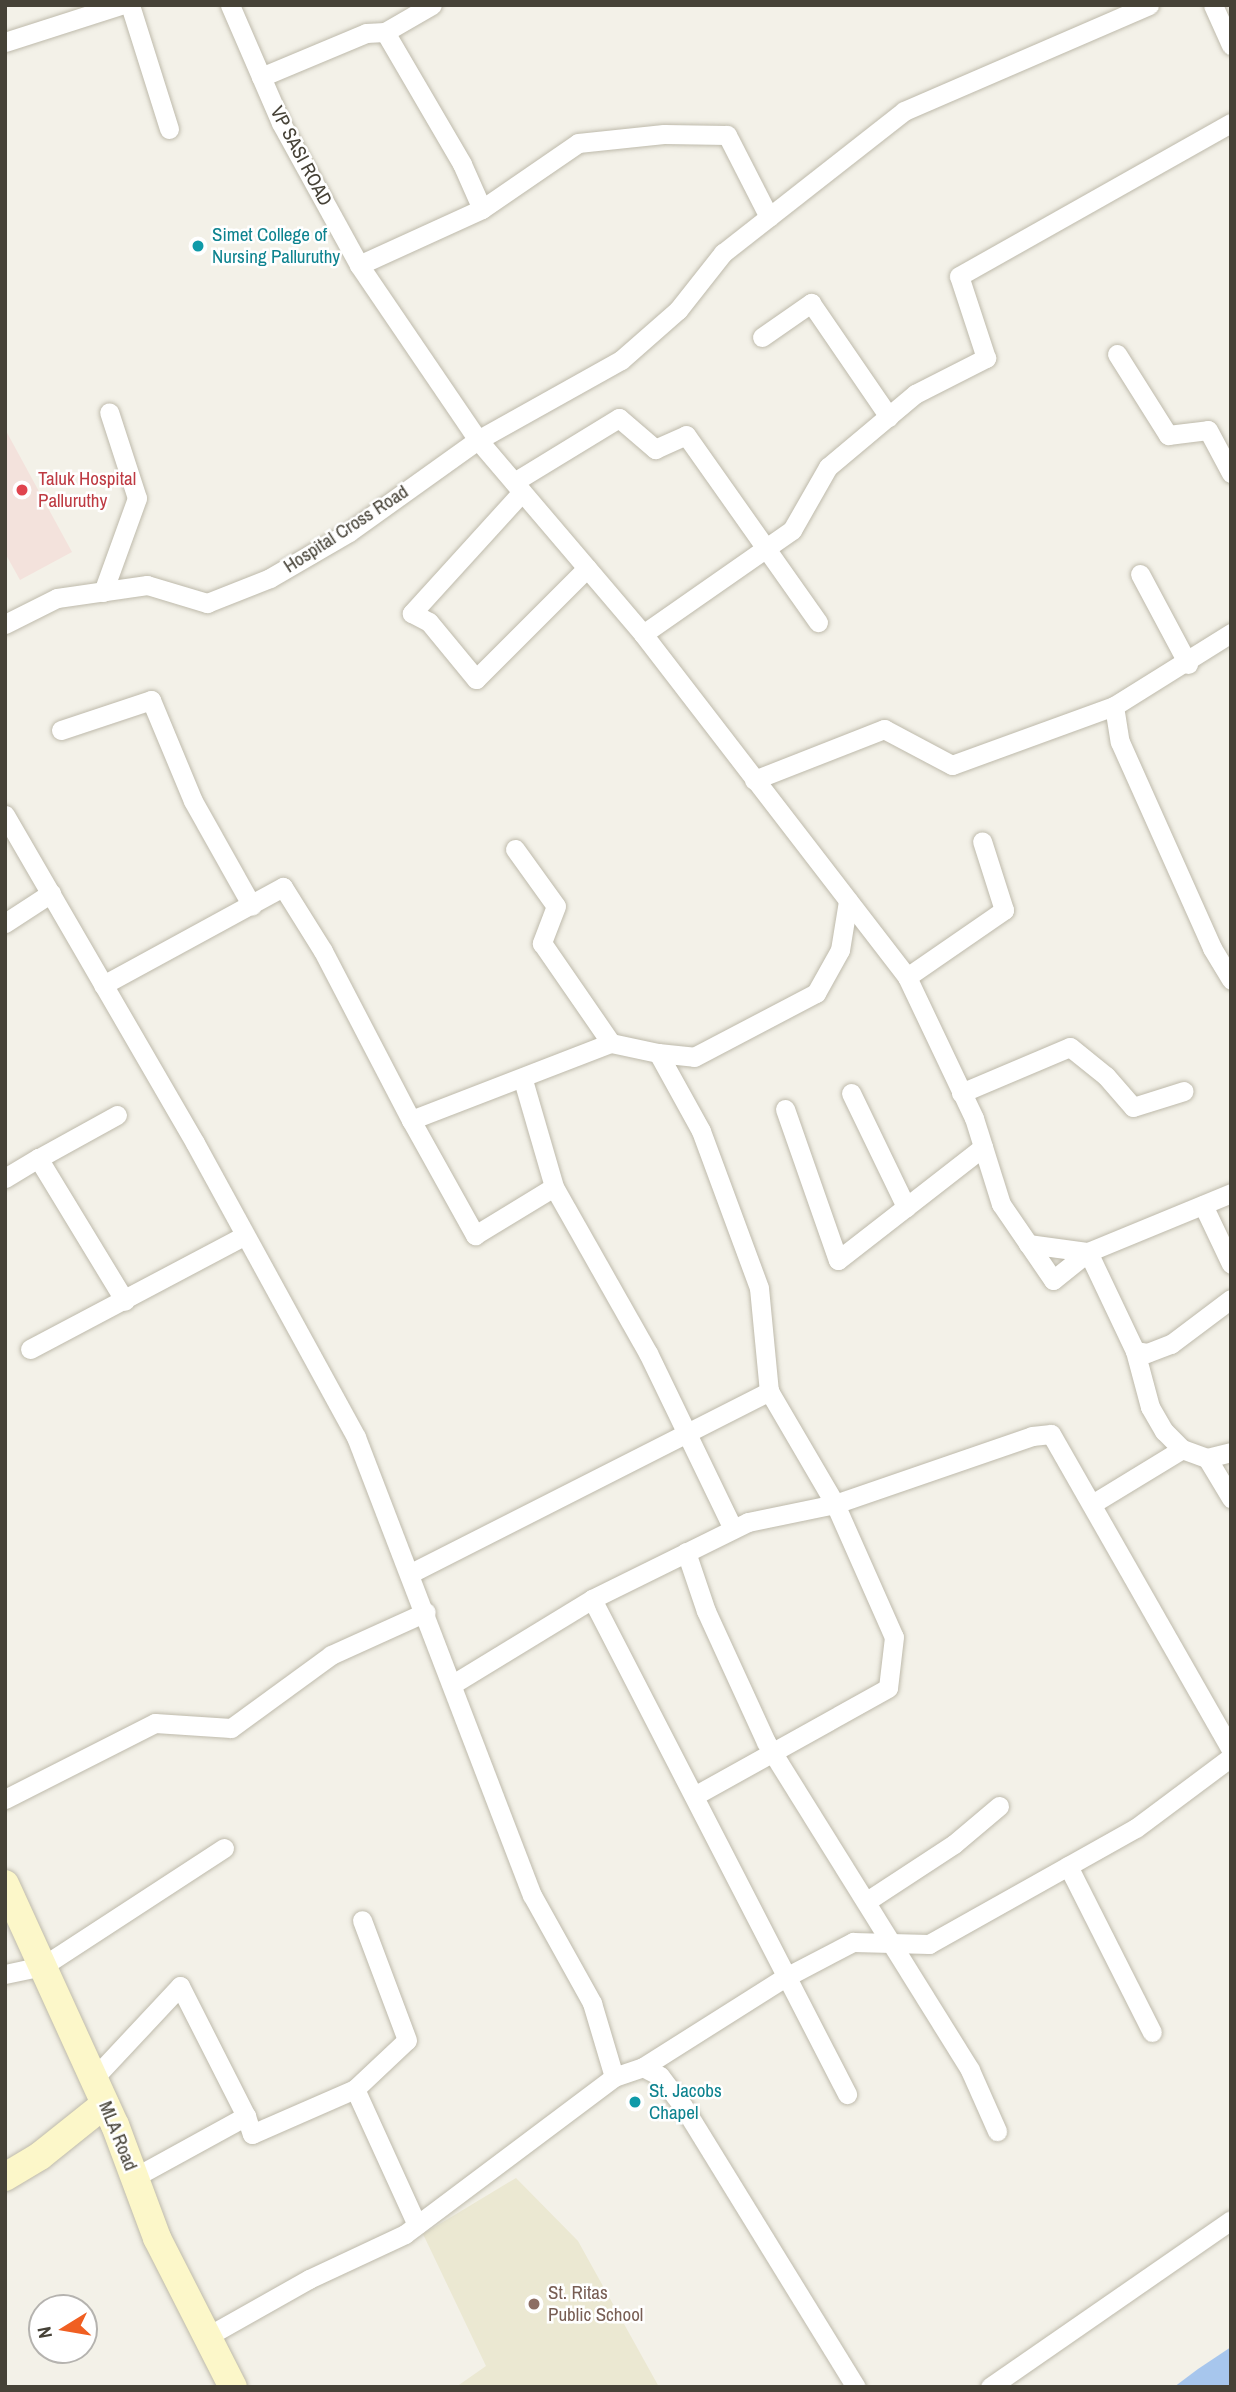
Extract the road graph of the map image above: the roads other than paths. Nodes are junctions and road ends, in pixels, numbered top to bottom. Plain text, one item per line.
1 (120, 5) edge
2 (130, 5) edge
3 (230, 5) edge
4 (432, 5) edge
5 (1149, 5) edge
6 (1213, 5) edge
7 (384, 32) junction
8 (5, 42) edge
9 (1231, 45) edge
10 (261, 77) junction
11 (1231, 123) edge
12 (169, 129) dead end
13 (482, 209) junction
14 (769, 217) junction
15 (359, 265) junction
16 (762, 337) dead end
17 (1117, 354) dead end
18 (109, 412) dead end
19 (889, 417) junction
20 (478, 440) junction
21 (1231, 474) edge
22 (518, 487) junction
23 (768, 545) junction
24 (587, 568) junction
25 (1140, 574) dead end
26 (103, 592) junction
27 (818, 622) dead end
28 (5, 624) edge
29 (1231, 633) edge
30 (643, 634) junction
31 (1188, 664) junction
32 (1114, 706) junction
33 (61, 730) dead end
34 (754, 780) junction
35 (5, 815) edge
36 (982, 841) dead end
37 (515, 849) dead end
38 (51, 893) junction
39 (848, 901) junction
40 (252, 906) junction
41 (5, 923) edge
42 (907, 978) junction
43 (1231, 980) edge
44 (103, 985) junction
45 (611, 1043) junction
46 (658, 1053) junction
47 (523, 1080) junction
48 (1184, 1091) dead end
49 (851, 1093) dead end
50 (961, 1093) junction
51 (785, 1109) dead end
52 (117, 1115) dead end
53 (411, 1121) junction
54 (984, 1147) junction
55 (39, 1158) junction
56 (5, 1178) edge
57 (554, 1187) junction
58 (1231, 1193) edge
59 (1203, 1205) junction
60 (906, 1207) junction
61 (245, 1235) junction
62 (1028, 1244) junction
63 (1088, 1252) junction
64 (1231, 1264) edge
65 (1231, 1299) edge
66 (125, 1301) junction
67 (30, 1349) dead end
68 (1135, 1352) junction
69 (769, 1391) junction
70 (684, 1434) junction
71 (1182, 1449) junction
72 (1231, 1452) edge
73 (1207, 1458) junction
74 (1231, 1498) edge
75 (835, 1503) junction
76 (1092, 1504) junction
77 (733, 1529) junction
78 (686, 1552) junction
79 (411, 1573) junction
80 (592, 1599) junction
81 (426, 1612) junction
82 (453, 1684) junction
83 (1231, 1750) edge
84 (772, 1752) junction
85 (1231, 1757) edge
86 (694, 1796) junction
87 (5, 1799) edge
88 (999, 1806) dead end
89 (224, 1848) dead end
90 (1068, 1866) junction
91 (5, 1884) edge
92 (867, 1901) junction
93 (362, 1920) dead end
94 (893, 1942) junction
95 (43, 1966) junction
96 (5, 1974) edge
97 (784, 1978) junction
98 (1152, 2032) dead end
99 (643, 2067) junction
100 (614, 2077) junction
101 (94, 2078) junction
102 (355, 2089) junction
103 (847, 2094) dead end
104 (105, 2104) junction
105 (246, 2116) junction
106 (997, 2132) dead end
107 (5, 2177) edge
108 (135, 2177) junction
109 (1231, 2220) edge
110 (417, 2225) junction
111 (208, 2336) junction
112 (233, 2387) edge
113 (856, 2387) edge
114 (990, 2387) edge

1 - 8 street
2 - 12 street
3 - 10 street, VP SASI ROAD
4 - 7 street
5 - 14 street, Hospital Cross Road
6 - 9 street
7 - 10 street
7 - 13 street
10 - 15 street, VP SASI ROAD
11 - 19 street
13 - 14 street
13 - 15 street
14 - 20 street, Hospital Cross Road
15 - 20 street, VP SASI ROAD
16 - 19 street
17 - 21 street
18 - 26 street
19 - 23 street
20 - 22 street, VP SASI ROAD
20 - 26 street, Hospital Cross Road
22 - 23 street
22 - 24 street, VP SASI ROAD
22 - 24 street
23 - 27 street
23 - 30 street
24 - 30 street, VP SASI ROAD
25 - 31 street
26 - 28 street, Hospital Cross Road
29 - 31 street
30 - 34 street, VP SASI ROAD
31 - 32 street
32 - 34 street
32 - 43 street
33 - 40 street
34 - 39 street, VP SASI ROAD
35 - 38 street
36 - 42 street
37 - 45 street
38 - 41 street
38 - 44 street
39 - 42 street, VP SASI ROAD
39 - 46 street
40 - 44 street
40 - 53 street
42 - 50 street, VP SASI ROAD
44 - 61 street
45 - 46 street
45 - 47 street
46 - 69 street
47 - 53 street
47 - 57 street
48 - 50 street
49 - 60 street
50 - 54 street, VP SASI ROAD
51 - 60 street
52 - 55 street
53 - 57 street
54 - 60 street
54 - 62 street, VP SASI ROAD
55 - 56 street
55 - 66 street
57 - 70 street
58 - 59 street
59 - 63 street
59 - 64 street
61 - 66 street
61 - 79 street
62 - 63 street
62 - 63 street, VP SASI ROAD
63 - 68 street
65 - 68 street
66 - 67 street
68 - 71 street
69 - 70 street
69 - 75 street
70 - 77 street
70 - 79 street
71 - 73 street
71 - 76 street
72 - 73 street
73 - 74 street
75 - 76 street
75 - 77 street
75 - 84 street
76 - 83 street
77 - 78 street
78 - 80 street
78 - 84 street
79 - 81 street
80 - 82 street
80 - 86 street
81 - 82 street
81 - 87 street
82 - 100 street
84 - 86 street
84 - 92 street
85 - 90 street
86 - 97 street
88 - 92 street
89 - 95 street
90 - 94 street
90 - 98 street
91 - 95 street, MLA Road
92 - 94 street
93 - 102 street
94 - 97 street
94 - 106 street
95 - 96 street
95 - 101 street, MLA Road
97 - 99 street
97 - 103 street
99 - 100 street
99 - 113 street
100 - 110 street
101 - 104 street, MLA Road
101 - 105 street
102 - 105 street
102 - 110 street
104 - 107 street
104 - 108 street, MLA Road
105 - 108 street
108 - 111 street, MLA Road
109 - 114 street
110 - 111 street
111 - 112 street, MLA Road

